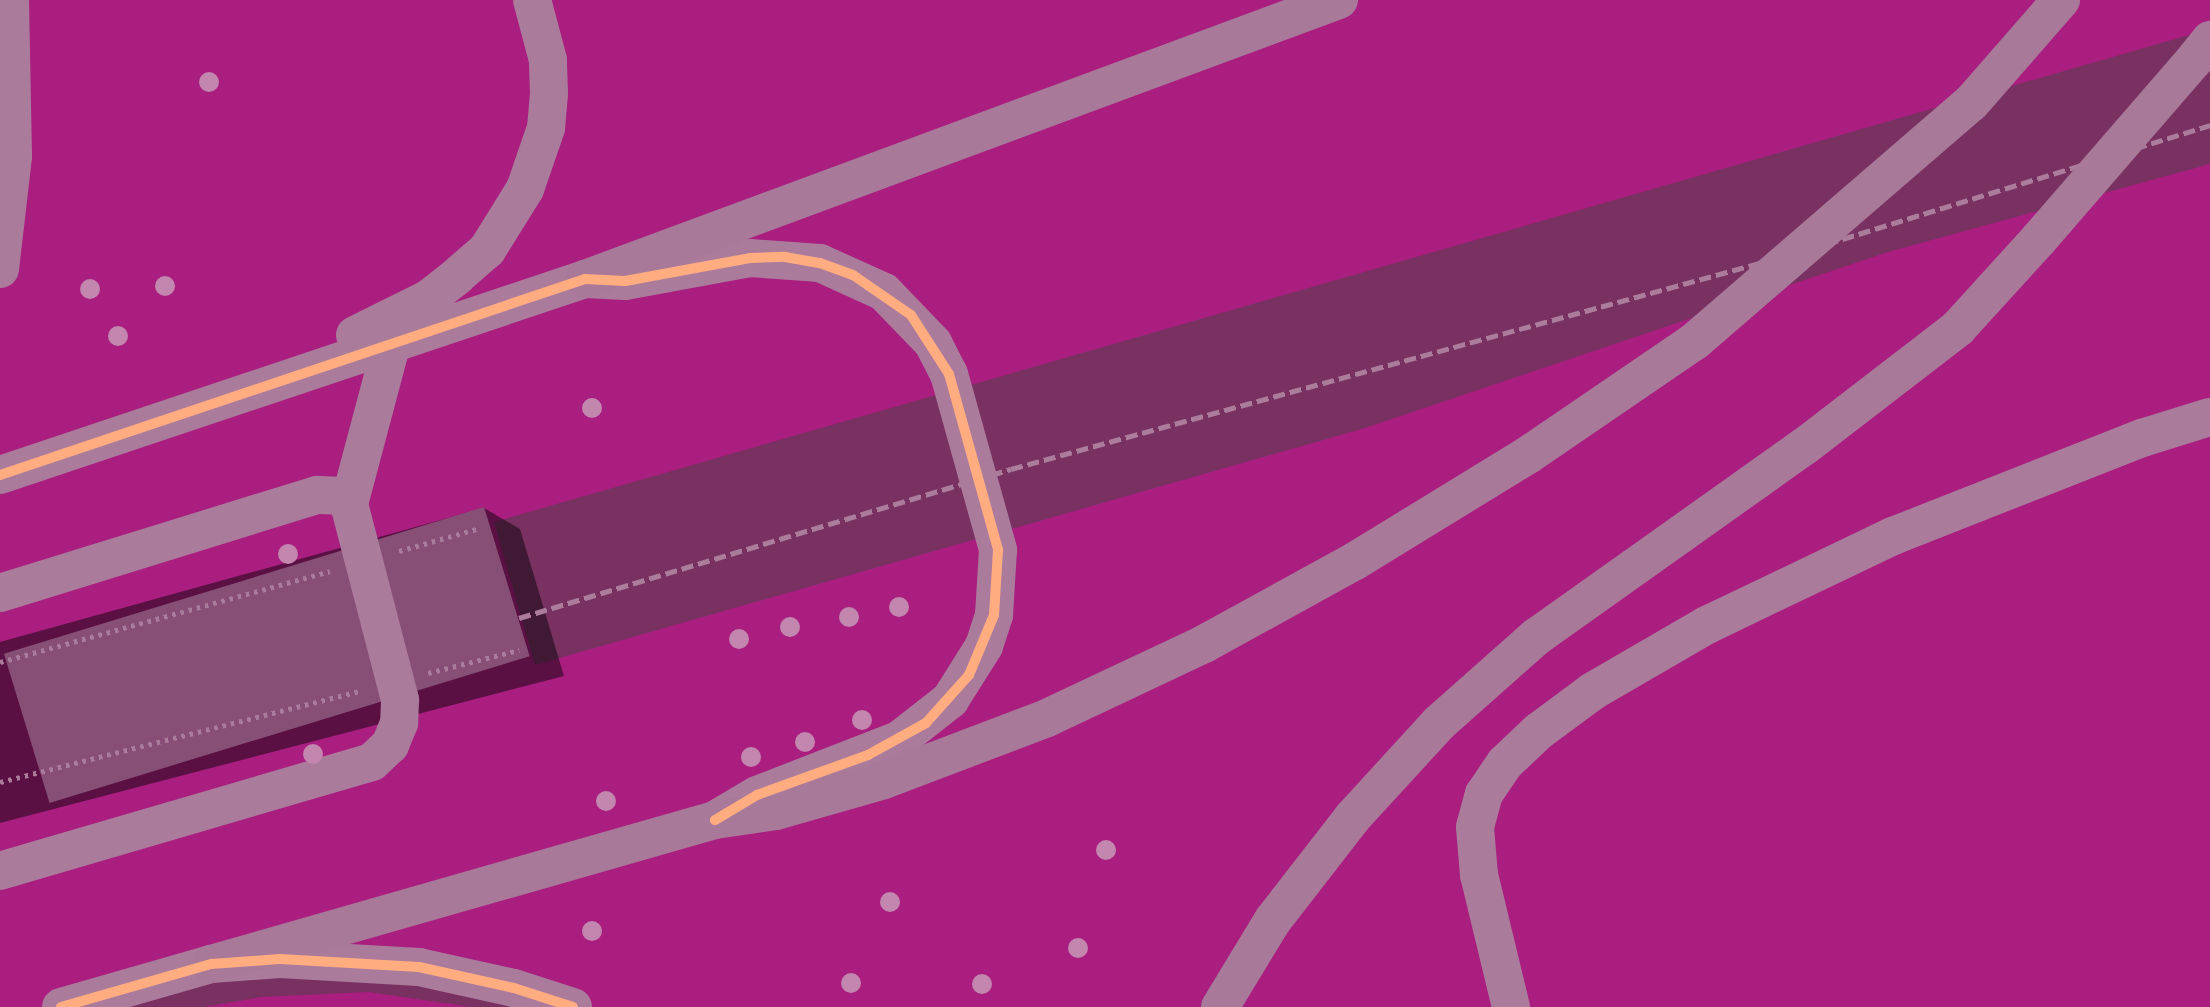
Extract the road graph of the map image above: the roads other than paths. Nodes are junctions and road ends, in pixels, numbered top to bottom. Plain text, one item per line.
1 (10, 0) edge
2 (532, 0) edge
3 (1339, 0) edge
4 (2061, 0) edge
5 (2202, 50) edge
6 (0, 269) edge
7 (585, 279) junction
8 (391, 346) junction
9 (276, 385) junction
10 (2210, 417) edge
11 (0, 475) edge
12 (349, 504) junction
13 (0, 593) edge
14 (715, 820) junction
15 (0, 871) edge
16 (211, 964) junction
17 (61, 1007) edge
18 (573, 1007) edge
19 (1220, 1007) edge
20 (1511, 1007) edge

1 - 6 street
2 - 9 street
3 - 7 main road
4 - 14 main road, bridge
5 - 19 main road, bridge
7 - 8 street
7 - 14 street, bridge
8 - 9 street
8 - 12 street
9 - 11 street
10 - 20 street
12 - 13 street
12 - 15 street
14 - 16 main road
16 - 17 street
16 - 18 street

